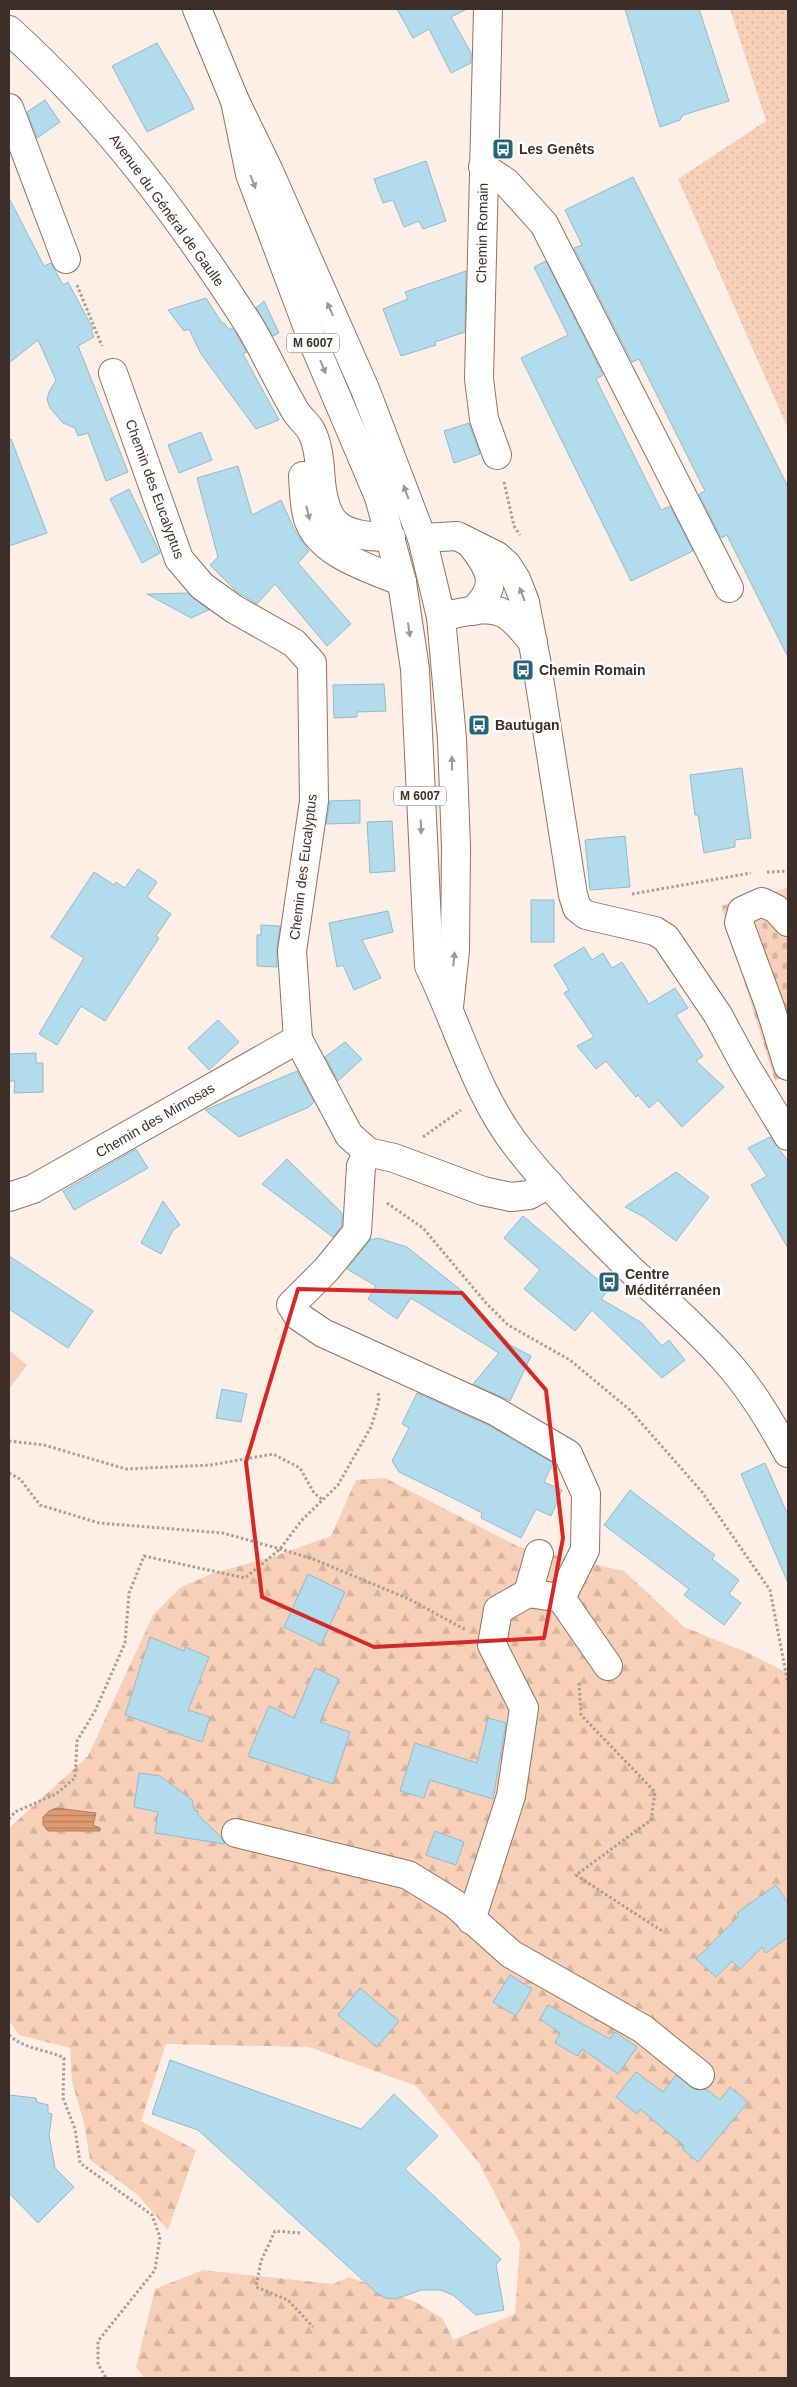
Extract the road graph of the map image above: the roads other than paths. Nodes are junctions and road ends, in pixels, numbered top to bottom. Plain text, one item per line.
1 (197, 9) edge
2 (488, 9) edge
3 (9, 30) edge
4 (235, 101) junction
5 (9, 108) edge
6 (483, 167) junction
7 (66, 259) road end
8 (113, 373) road end
9 (296, 413) junction
10 (497, 455) dead end
11 (391, 537) junction
12 (422, 538) junction
13 (470, 543) junction
14 (402, 582) junction
15 (729, 588) dead end
16 (473, 611) junction
17 (441, 617) junction
18 (533, 642) junction
19 (788, 922) edge
20 (449, 1007) junction
21 (298, 1039) junction
22 (788, 1066) edge
23 (784, 1120) edge
24 (368, 1152) junction
25 (549, 1184) junction
26 (9, 1197) edge
27 (788, 1453) edge
28 (540, 1554) dead end
29 (528, 1593) junction
30 (561, 1598) junction
31 (608, 1666) dead end
32 (236, 1833) dead end
33 (471, 1920) junction
34 (700, 2075) dead end

1 - 4 street, M 6007
2 - 6 street, Chemin Romain
3 - 9 street, Avenue du Général de Gaulle
4 -> 11 street, M 6007
12 -> 4 street, M 6007
5 - 7 street
6 - 10 street, Chemin Romain
6 - 15 street
8 - 21 street, Chemin des Eucalyptus
9 - 11 street, Avenue du Général de Gaulle
9 -> 14 street, Avenue du Général de Gaulle
11 - 12 street, Avenue du Général de Gaulle
11 - 14 street, M 6007
12 - 13 street, Avenue du Général de Gaulle
12 - 14 street
12 - 17 street, M 6007
13 - 16 street
18 -> 13 street, Avenue du Général de Gaulle
14 - 17 street, Avenue du Général de Gaulle
14 -> 20 street, M 6007
16 - 17 street
16 - 18 street
20 -> 17 street, M 6007
18 - 23 street, Avenue du Général de Gaulle
19 - 22 street
20 - 25 street, M 6007
21 - 24 street, Chemin des Eucalyptus
21 - 26 street, Chemin des Mimosas
24 - 25 street, Chemin des Eucalyptus
24 - 30 street
25 - 27 street, M 6007
28 - 29 street
29 - 30 street
29 - 33 street
30 - 31 street
32 - 33 street
33 - 34 street

